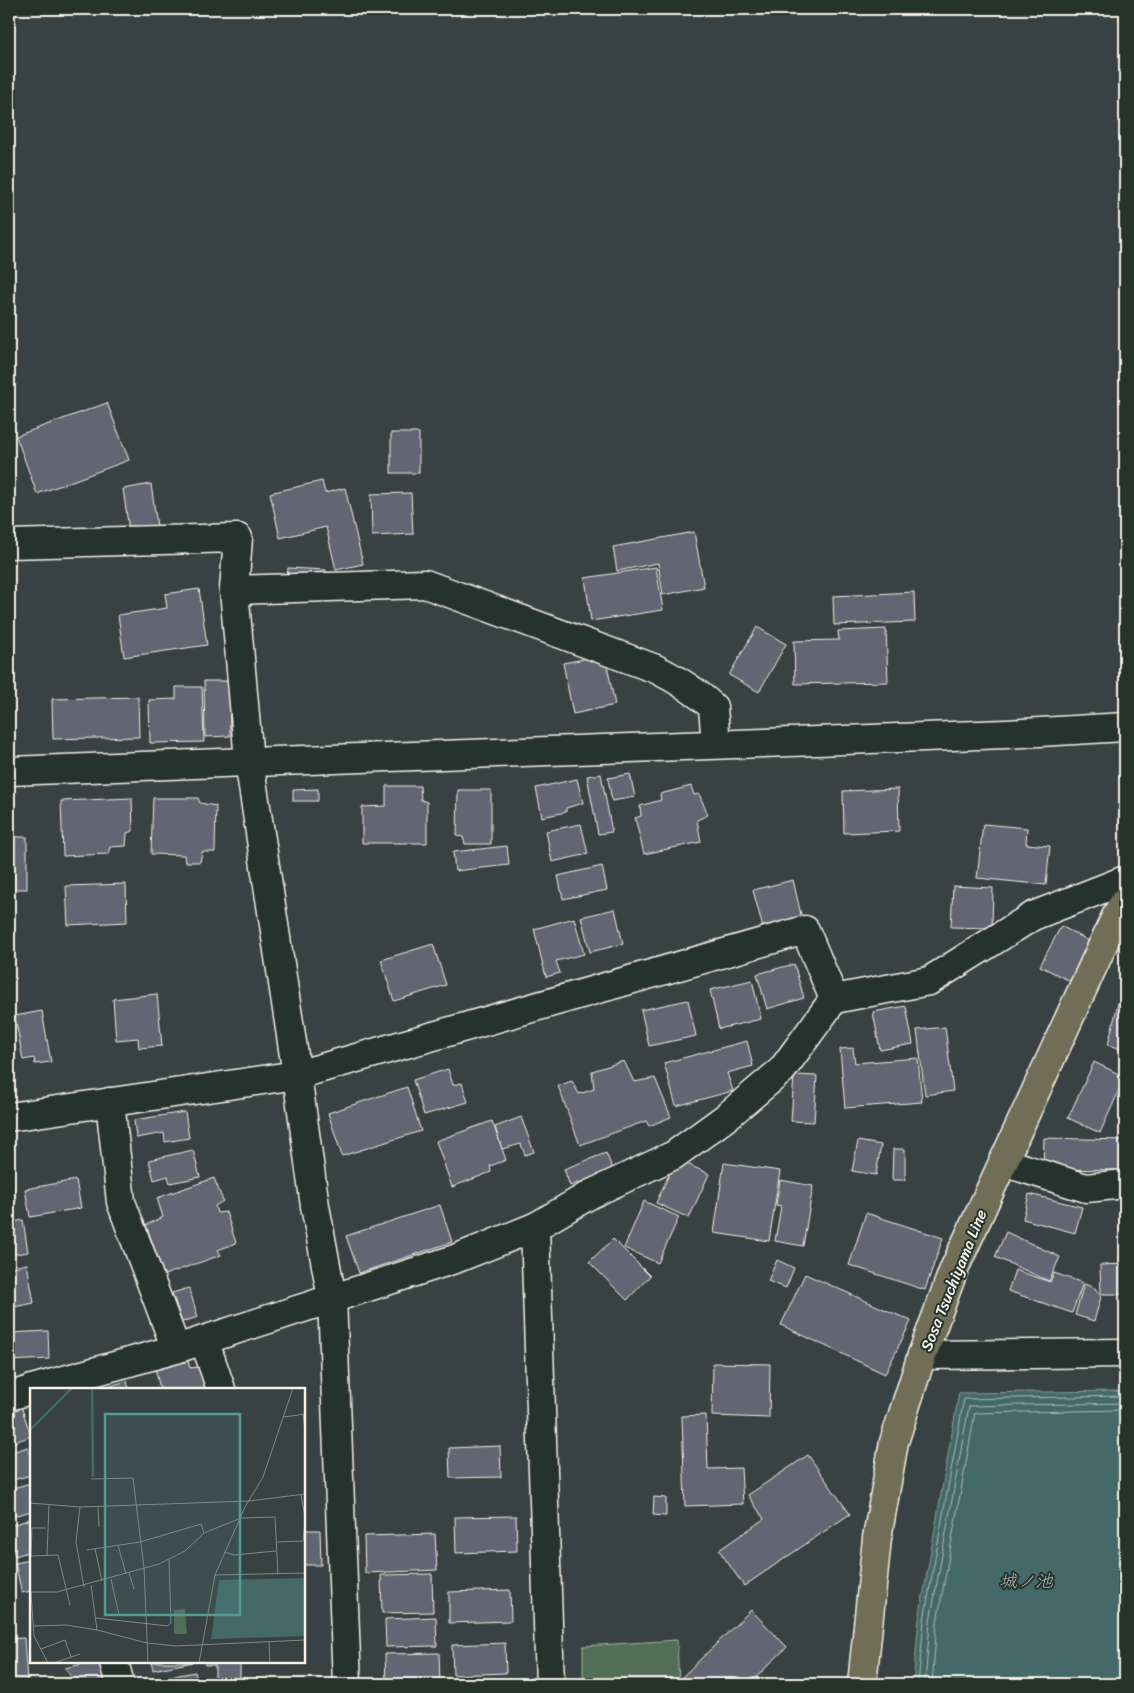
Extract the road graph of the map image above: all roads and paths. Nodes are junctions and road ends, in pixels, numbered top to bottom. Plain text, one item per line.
1 (9, 544) edge
2 (234, 590) junction
3 (1125, 727) edge
4 (716, 744) junction
5 (248, 761) junction
6 (9, 771) edge
7 (1125, 880) edge
8 (1125, 901) edge
9 (834, 999) junction
10 (297, 1075) junction
11 (110, 1102) junction
12 (9, 1117) edge
13 (1002, 1162) junction
14 (1125, 1184) edge
15 (535, 1227) junction
16 (332, 1298) junction
17 (204, 1340) junction
18 (176, 1349) junction
19 (1125, 1353) edge
20 (922, 1356) junction
21 (40, 1388) edge
22 (221, 1388) edge
23 (30, 1391) edge
24 (9, 1396) edge
25 (113, 1663) edge
26 (113, 1663) edge
27 (115, 1684) edge
28 (120, 1684) edge
29 (348, 1684) edge
30 (550, 1684) edge
31 (862, 1684) edge

1 - 2 street
2 - 4 street
2 - 5 street
3 - 4 street
4 - 5 street
5 - 6 street
5 - 10 street
7 - 9 street
8 - 13 main road, Sosa Tsuchiyama Line
9 - 10 street
9 - 15 street
10 - 11 street
10 - 16 street
11 - 12 street
11 - 18 street
13 - 14 street
13 - 20 main road, Sosa Tsuchiyama Line
15 - 16 street
15 - 30 street
16 - 17 street
16 - 29 street
17 - 18 street
17 - 22 street
18 - 21 street
19 - 20 street
20 - 31 main road, Sosa Tsuchiyama Line
23 - 24 street
25 - 27 street
26 - 28 street

